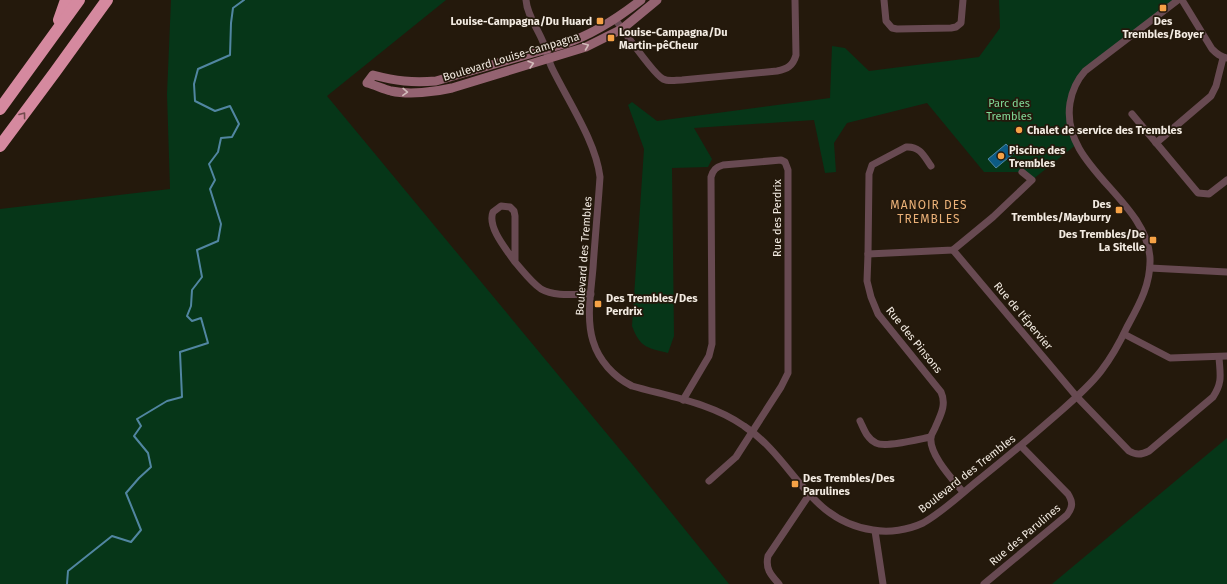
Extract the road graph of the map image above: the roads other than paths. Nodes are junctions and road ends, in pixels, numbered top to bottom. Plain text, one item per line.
1 (66, 0) edge
2 (79, 0) edge
3 (107, 0) edge
4 (526, 0) edge
5 (641, 0) edge
6 (657, 0) edge
7 (795, 0) edge
8 (884, 0) edge
9 (963, 0) edge
10 (1178, 0) edge
11 (1182, 0) edge
12 (614, 19) junction
13 (622, 29) junction
14 (45, 46) junction
15 (546, 49) junction
16 (1225, 58) edge
17 (549, 59) junction
18 (0, 110) edge
19 (1132, 114) dead end
20 (1156, 143) junction
21 (0, 146) edge
22 (931, 166) dead end
23 (1022, 172) dead end
24 (1227, 180) edge
25 (953, 250) junction
26 (868, 254) junction
27 (515, 262) junction
28 (1150, 268) junction
29 (1227, 272) edge
30 (591, 294) junction
31 (1124, 334) junction
32 (1227, 356) edge
33 (1219, 357) junction
34 (1077, 397) junction
35 (683, 400) junction
36 (860, 421) dead end
37 (752, 431) junction
38 (931, 437) junction
39 (1021, 446) junction
40 (709, 481) dead end
41 (963, 492) junction
42 (809, 495) junction
43 (875, 531) junction
44 (779, 584) edge
45 (883, 584) edge
46 (984, 584) edge

1 - 14 highway
2 - 14 highway
21 -> 3 highway
4 - 15 street, Boulevard des Trembles
5 - 12 street, Boulevard Louise-Campagna
6 - 13 street, Boulevard Louise-Campagna
7 - 13 street
8 - 9 street
10 - 28 street, Boulevard des Trembles
11 - 16 street
12 - 13 street
12 - 15 street, Boulevard Louise-Campagna
17 -> 13 street, Boulevard Louise-Campagna
14 - 18 highway
15 - 17 street, Boulevard des Trembles
15 -> 17 street, Boulevard Louise-Campagna
16 - 20 street
17 - 30 street, Boulevard des Trembles
19 - 20 street
20 - 24 street
22 - 26 street, Rue des Pinsons
23 - 25 street
25 - 26 street
25 - 34 street, Rue de l'Épervier
26 - 38 street, Rue des Pinsons
27 - 27 street
27 - 30 street
28 - 29 street
28 - 31 street, Boulevard des Trembles
30 - 35 street, Boulevard des Trembles
31 - 33 street
31 - 34 street, Boulevard des Trembles
32 - 33 street
33 - 34 street, Rue de l'Épervier
34 - 39 street, Boulevard des Trembles
35 - 37 street, Boulevard des Trembles
35 - 37 street, Rue des Perdrix
36 - 38 street
37 - 40 street
37 - 42 street, Boulevard des Trembles
38 - 41 street
39 - 41 street, Boulevard des Trembles
39 - 46 street, Rue des Parulines
41 - 43 street, Boulevard des Trembles
42 - 43 street, Boulevard des Trembles
42 - 44 street
43 - 45 street

